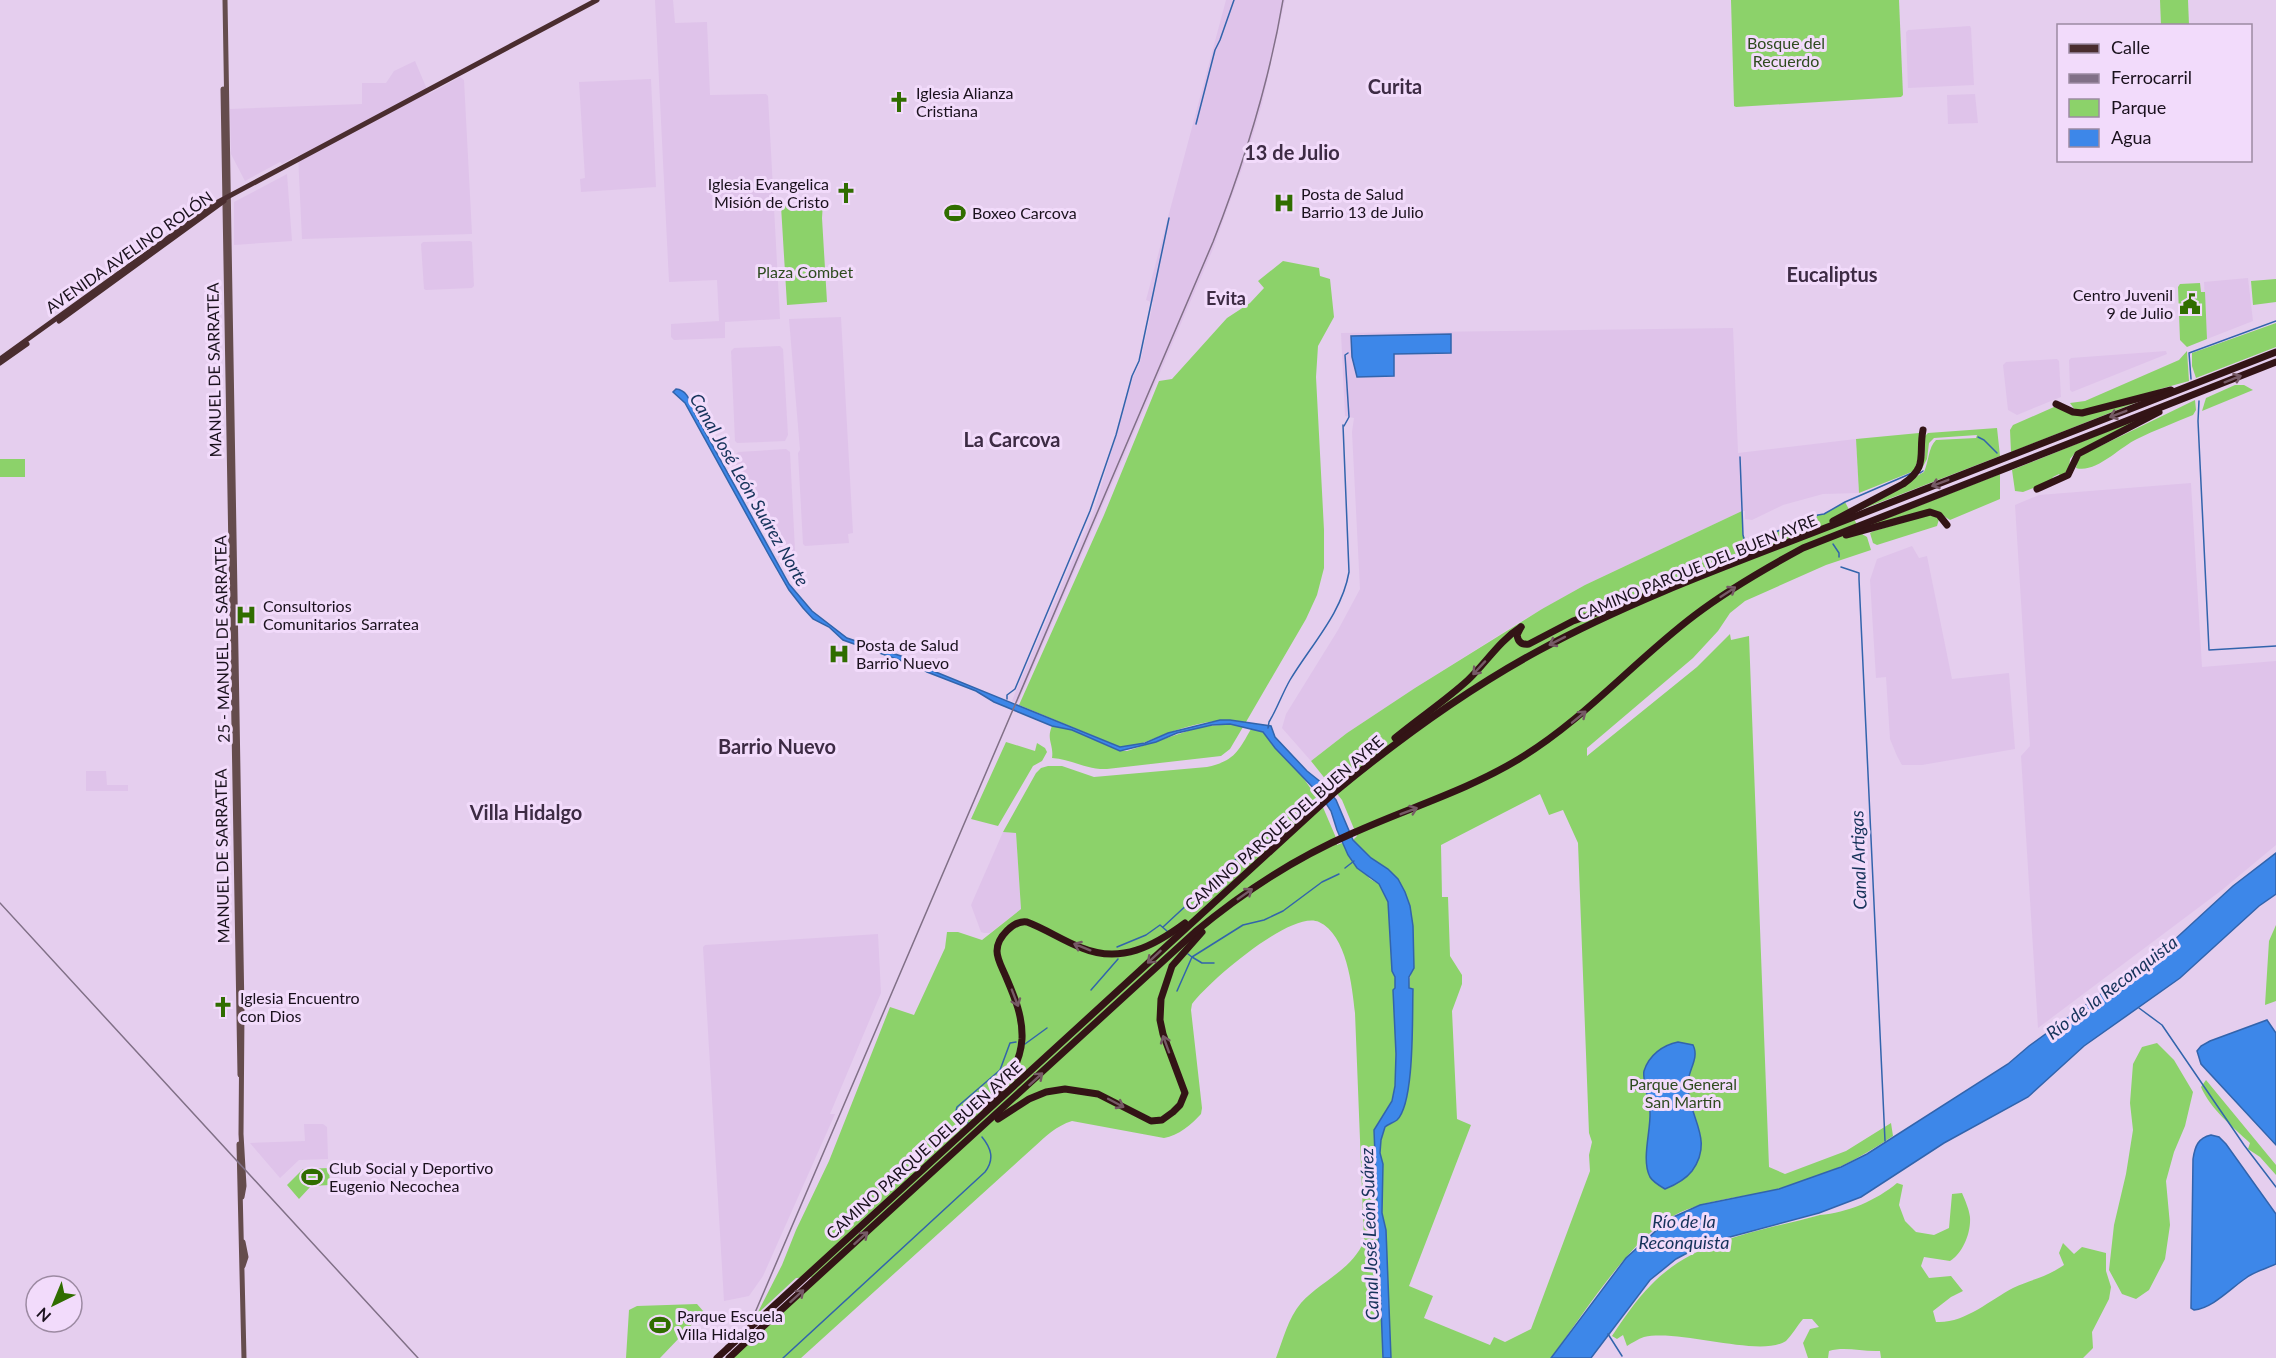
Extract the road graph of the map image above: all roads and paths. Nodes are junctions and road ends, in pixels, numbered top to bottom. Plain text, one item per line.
1 (223, 0) edge
2 (597, 0) edge
3 (227, 199) junction
4 (2276, 352) edge
5 (0, 359) edge
6 (2276, 362) edge
7 (0, 363) edge
8 (2193, 385) junction
9 (2191, 396) junction
10 (2066, 401) dead end
11 (2056, 404) dead end
12 (2070, 410) junction
13 (1923, 430) dead end
14 (2037, 489) dead end
15 (1947, 525) dead end
16 (1804, 536) junction
17 (1815, 544) junction
18 (1682, 585) junction
19 (1379, 756) junction
20 (1210, 906) junction
21 (1220, 912) junction
22 (964, 1132) junction
23 (969, 1140) junction
24 (244, 1358) edge
25 (717, 1358) edge
26 (729, 1358) edge

1 - 3 main road, 25 - MANUEL DE SARRATEA
2 - 3 main road
3 - 5 main road, AVENIDA AVELINO ROLÓN
3 - 7 main road, AVENIDA AVELINO ROLÓN
3 - 24 main road, 25 - MANUEL DE SARRATEA
4 - 8 highway, CAMINO PARQUE DEL BUEN AYRE
9 -> 6 highway, CAMINO PARQUE DEL BUEN AYRE
8 - 12 highway
8 -> 16 highway, CAMINO PARQUE DEL BUEN AYRE
9 - 14 highway
9 - 17 highway, CAMINO PARQUE DEL BUEN AYRE
10 - 12 highway
11 - 12 highway
13 - 16 highway
15 - 17 highway
16 - 18 highway, CAMINO PARQUE DEL BUEN AYRE
21 -> 17 highway, CAMINO PARQUE DEL BUEN AYRE
18 -> 19 highway, CAMINO PARQUE DEL BUEN AYRE
18 -> 19 highway
19 - 20 highway, CAMINO PARQUE DEL BUEN AYRE
20 -> 22 highway, CAMINO PARQUE DEL BUEN AYRE
20 -> 22 highway
23 -> 21 highway, CAMINO PARQUE DEL BUEN AYRE
23 -> 21 highway
22 - 25 highway, CAMINO PARQUE DEL BUEN AYRE, bridge
26 -> 23 highway, CAMINO PARQUE DEL BUEN AYRE, bridge

